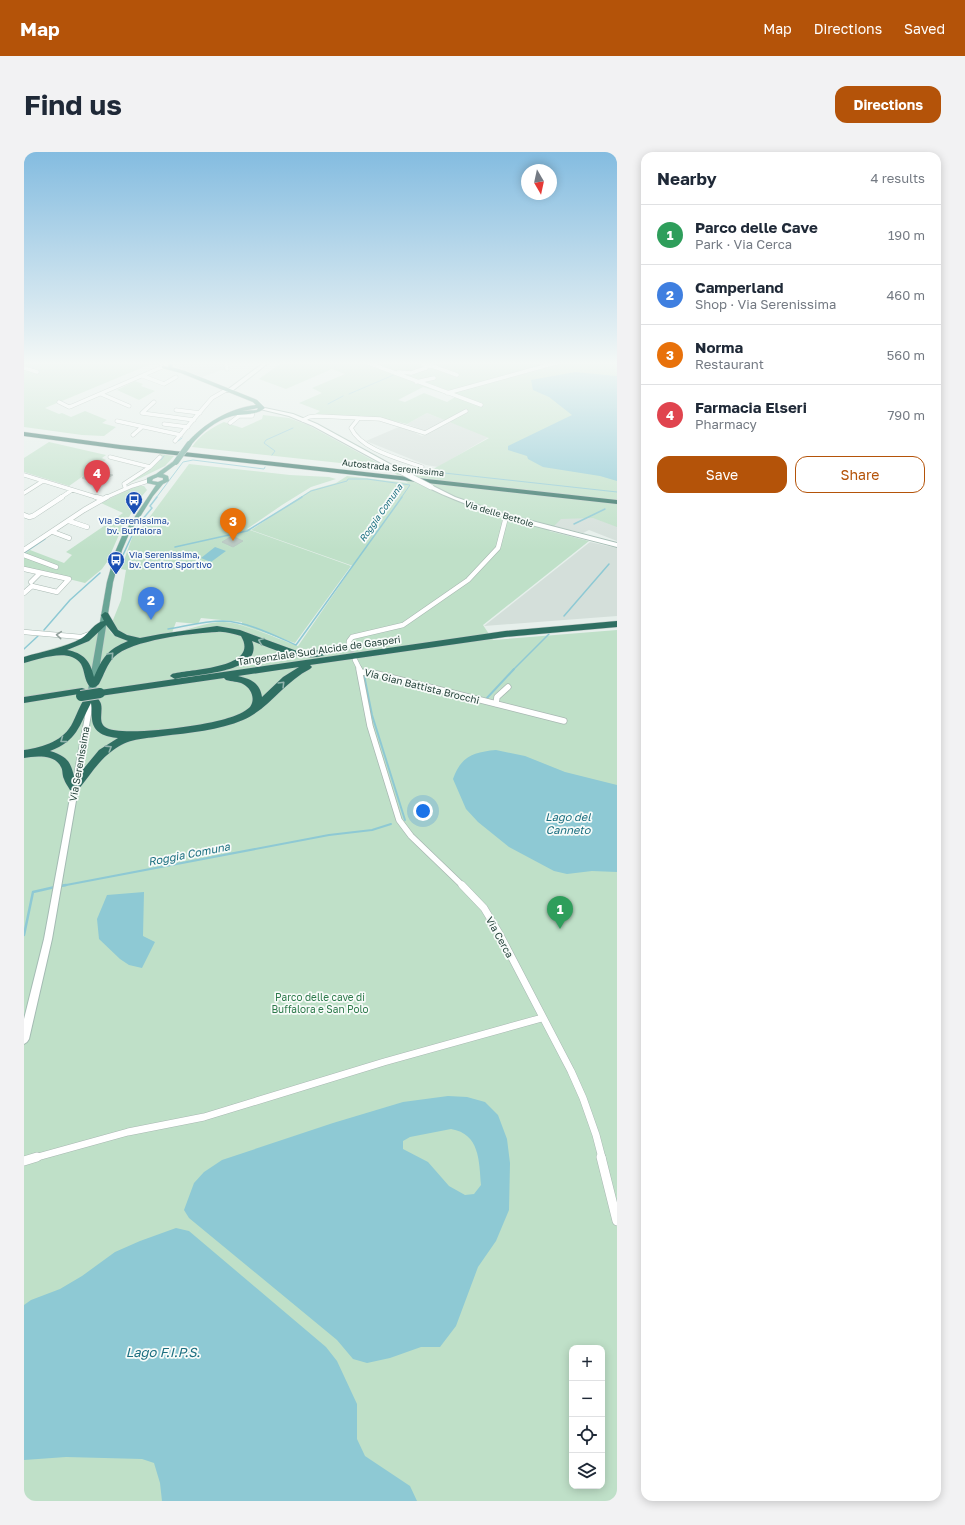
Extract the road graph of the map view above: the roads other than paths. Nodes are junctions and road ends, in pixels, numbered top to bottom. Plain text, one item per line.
1 (129, 424) edge
2 (164, 424) dead end
3 (191, 424) edge
4 (214, 424) edge
5 (315, 424) edge
6 (354, 424) edge
7 (396, 424) edge
8 (444, 424) edge
9 (142, 427) junction
10 (188, 427) junction
11 (24, 430) edge
12 (24, 434) edge
13 (133, 434) dead end
14 (181, 435) junction
15 (175, 441) dead end
16 (160, 457) dead end
17 (110, 458) dead end
18 (176, 462) junction
19 (150, 467) junction
20 (422, 467) dead end
21 (24, 475) edge
22 (158, 475) junction
23 (166, 477) junction
24 (43, 481) junction
25 (150, 482) junction
26 (160, 484) junction
27 (126, 487) junction
28 (72, 490) junction
29 (24, 493) edge
30 (151, 495) junction
31 (617, 497) edge
32 (103, 498) junction
33 (617, 502) edge
34 (24, 515) edge
35 (506, 517) junction
36 (69, 521) junction
37 (87, 527) dead end
38 (53, 532) junction
39 (69, 538) dead end
40 (617, 545) edge
41 (24, 550) edge
42 (24, 555) edge
43 (56, 567) dead end
44 (24, 569) edge
45 (40, 573) junction
46 (31, 582) dead end
47 (24, 593) edge
48 (104, 619) junction
49 (616, 623) edge
50 (24, 632) edge
51 (93, 633) junction
52 (244, 635) junction
53 (142, 640) junction
54 (349, 645) dead end
55 (366, 652) junction
56 (51, 653) junction
57 (24, 660) edge
58 (355, 660) tunnel mouth
59 (361, 672) junction
60 (163, 682) junction
61 (508, 687) dead end
62 (91, 692) junction
63 (25, 702) edge
64 (496, 704) junction
65 (254, 710) junction
66 (564, 721) dead end
67 (136, 736) junction
68 (35, 752) junction
69 (24, 754) edge
70 (74, 787) junction
71 (542, 1018) junction
72 (24, 1039) edge
73 (24, 1161) edge
74 (617, 1221) edge

1 - 9 street
2 - 10 street
3 - 10 street
4 - 18 main road, Via Serenissima, bridge
5 - 35 main road, Via delle Bettole, bridge
6 - 20 street
7 - 8 street, Via delle Bettole
9 - 13 street
9 - 14 street
10 - 14 street
11 - 31 highway, Autostrada Serenissima
12 - 33 highway, Autostrada Serenissima
14 - 15 street
16 - 19 street
17 - 19 street
18 - 22 main road, Via Serenissima
18 - 23 main road, Via Serenissima
19 - 27 street
21 - 24 street
22 - 23 main road
22 - 25 main road, Via Serenissima
23 - 26 main road, Via Serenissima
24 - 28 street
24 - 29 street
25 - 26 main road
25 - 27 street
25 - 30 main road, Via Serenissima
26 - 30 main road, Via Serenissima
27 - 32 street
28 - 32 street
28 - 34 street
30 - 48 main road, Via Serenissima
32 - 36 street
35 - 40 main road, Via delle Bettole
35 - 54 street
36 - 37 street
36 - 38 street
38 - 39 street
38 - 41 street
42 - 43 street
44 - 45 street
45 - 46 street
45 - 47 street
48 - 51 highway
48 - 53 highway
48 - 62 main road, Via Serenissima
49 - 55 highway, Tangenziale Sud Alcide de Gasperi
51 -> 50 street
51 - 56 highway
52 - 53 highway
55 -> 52 highway
52 - 60 highway
62 -> 53 highway
55 - 60 highway, Tangenziale Sud Alcide de Gasperi
65 -> 55 highway
56 - 57 highway
56 - 62 highway
58 - 59 street, Via Gian Battista Brocchi
59 - 64 street, Via Gian Battista Brocchi
59 - 71 street, Via Cerca
60 - 62 highway, Tangenziale Sud Alcide de Gasperi
60 - 65 highway
61 - 64 street
62 - 63 highway, Tangenziale Sud Alcide de Gasperi
62 - 63 highway, Tangenziale Sud Alcide de Gasperi
62 - 67 highway
62 -> 68 highway
62 - 70 main road, Via Serenissima
64 - 66 street, Via Gian Battista Brocchi
65 - 67 highway
70 -> 67 highway
68 - 69 highway
68 - 70 highway
70 - 72 main road, Via Serenissima
71 - 73 street
71 - 74 street, Via Cerca

